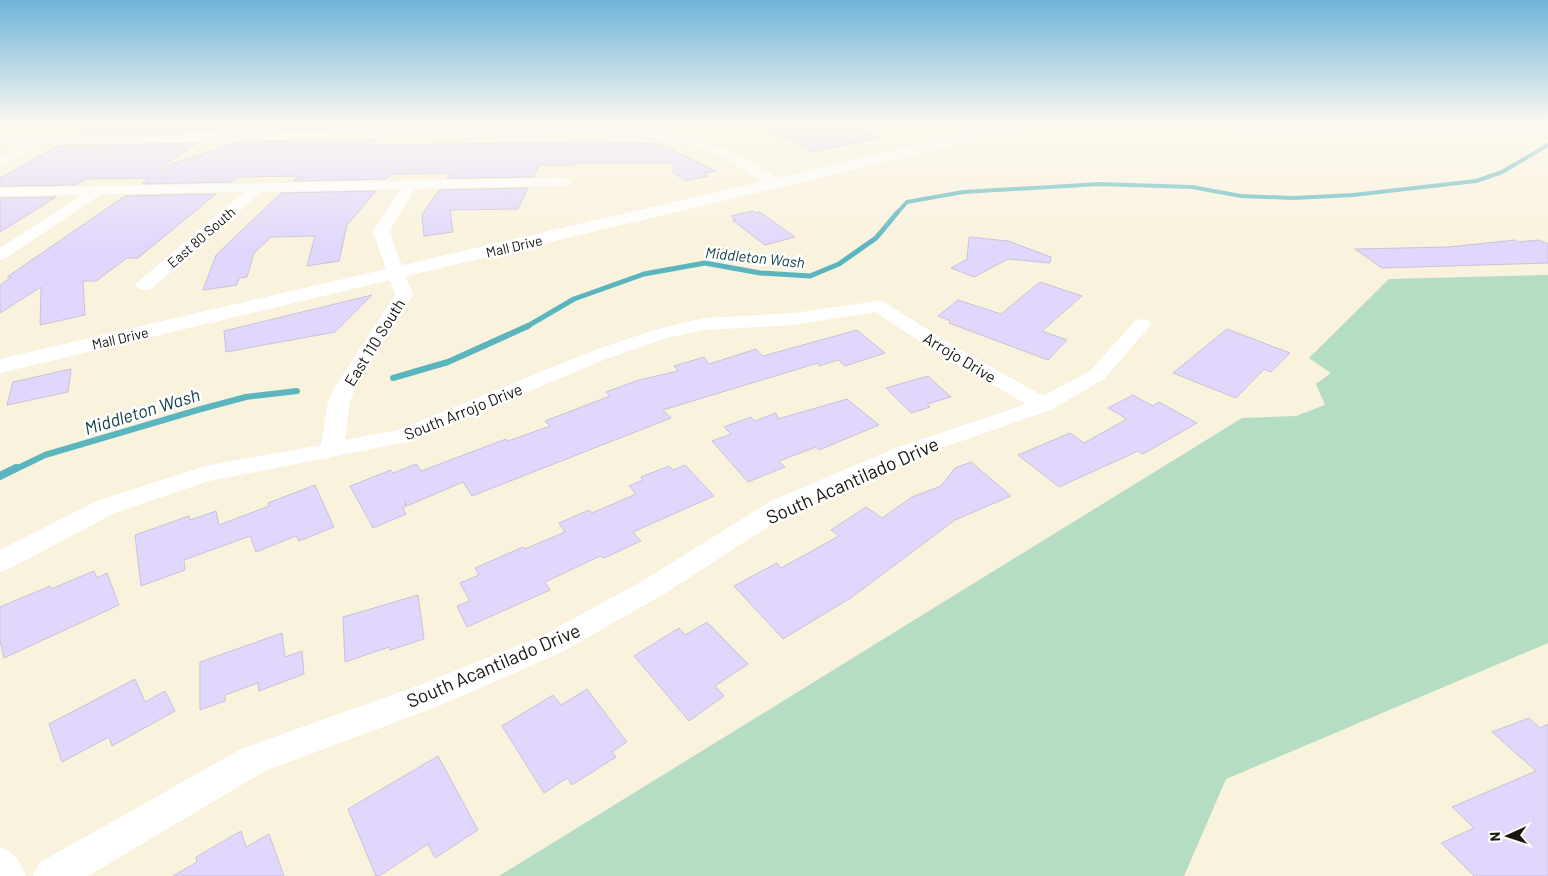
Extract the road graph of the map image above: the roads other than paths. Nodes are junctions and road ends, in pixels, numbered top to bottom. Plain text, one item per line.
1 (745, 165) edge
2 (830, 165) edge
3 (840, 165) edge
4 (770, 180) junction
5 (564, 182) dead end
6 (410, 186) junction
7 (257, 188) junction
8 (98, 191) junction
9 (0, 192) edge
10 (0, 255) edge
11 (394, 268) junction
12 (145, 285) dead end
13 (878, 306) joint
14 (1142, 325) dead end
15 (0, 351) edge
16 (0, 366) edge
17 (1043, 405) junction
18 (332, 449) junction
19 (0, 562) edge
20 (0, 866) edge
21 (7, 876) edge
22 (52, 876) edge

1 - 4 street
2 - 4 main road, Mall Drive
3 - 4 main road, Mall Drive
4 - 11 main road, Mall Drive
5 - 6 street
6 - 7 street
6 - 11 street, East 110 South
7 - 8 street
7 - 12 street, East 80 South
8 - 9 street
8 - 10 street
11 - 15 main road, Mall Drive
11 - 16 main road, Mall Drive
11 - 18 street, East 110 South
13 - 17 street, Arrojo Drive
13 - 18 street, South Arrojo Drive
14 - 17 street, South Acantilado Drive
17 - 22 street, South Acantilado Drive
18 - 19 street, South Arrojo Drive
20 - 21 street

